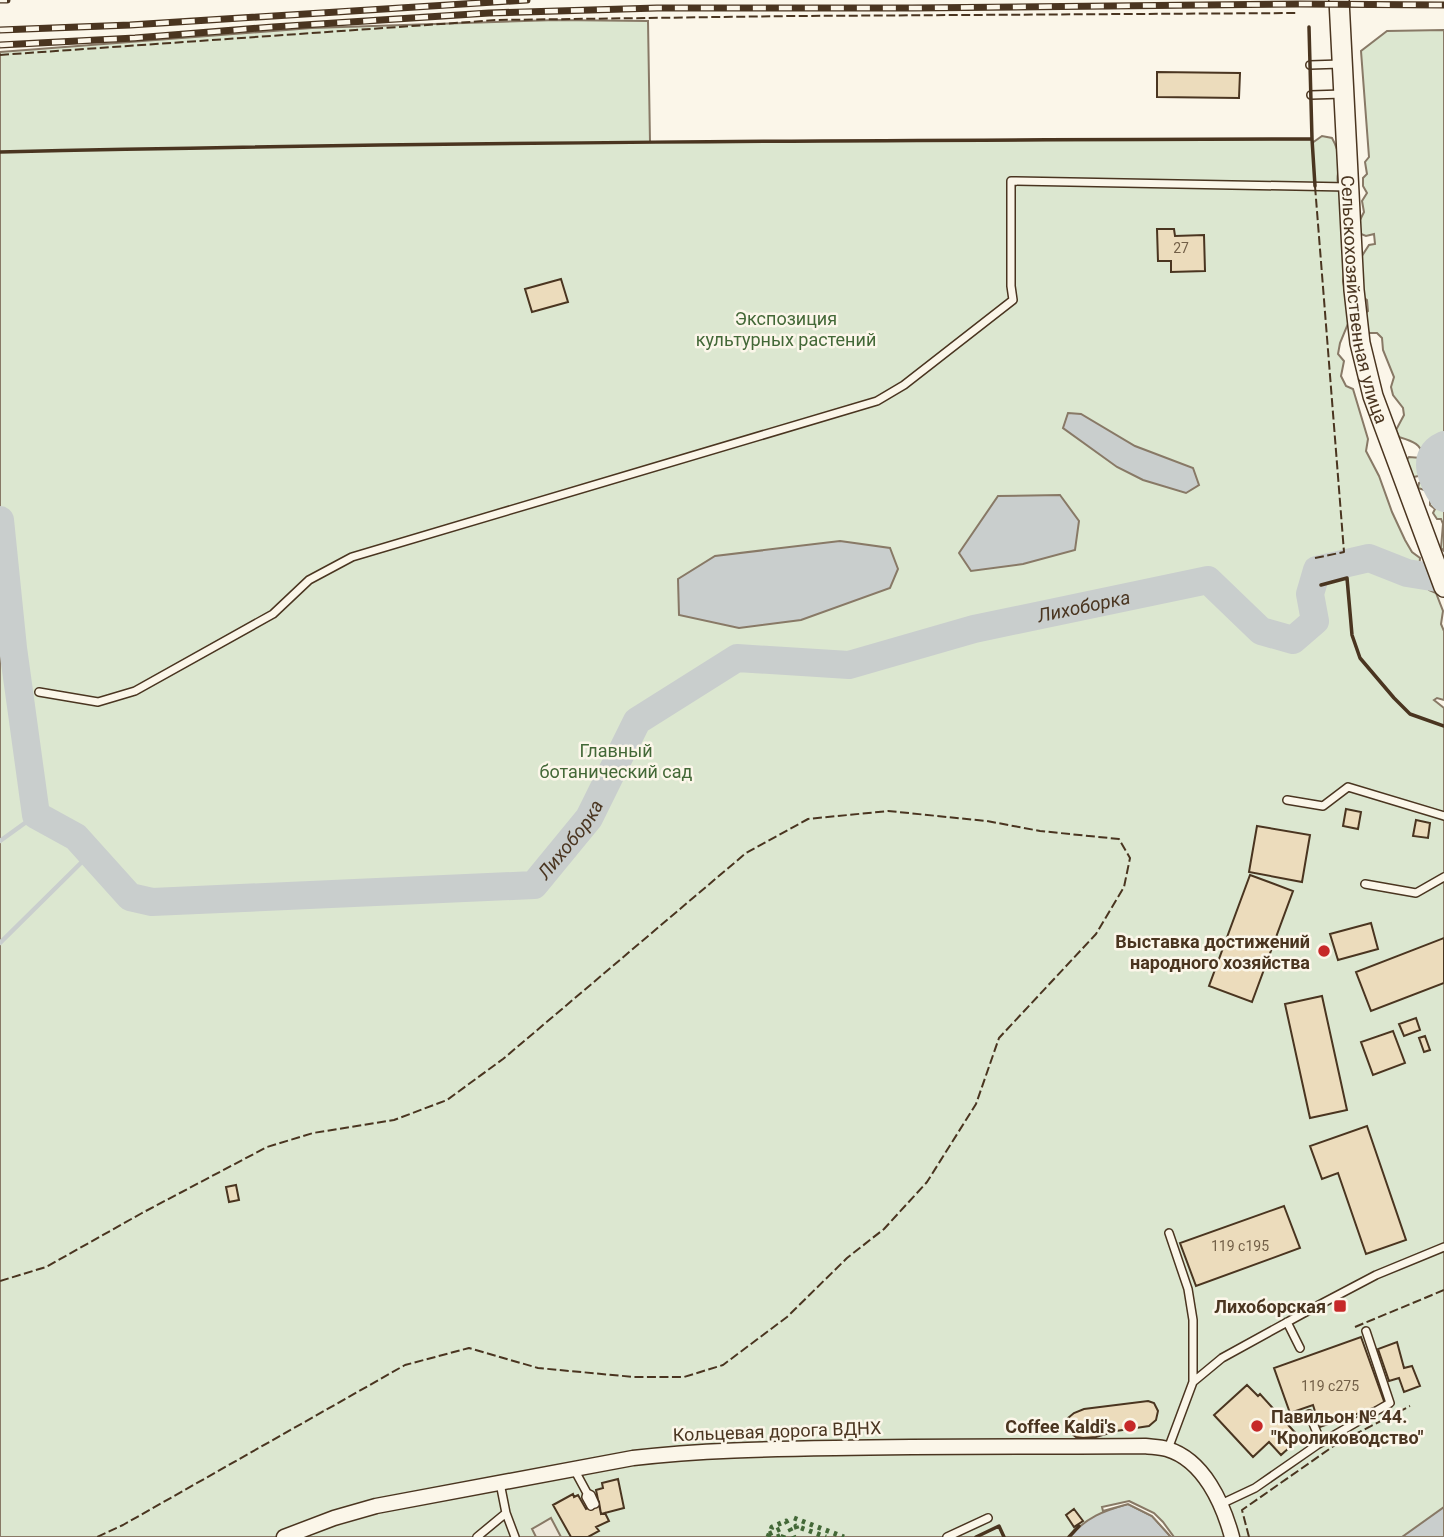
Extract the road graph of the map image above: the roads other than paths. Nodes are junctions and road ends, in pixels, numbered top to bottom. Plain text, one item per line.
1 (1339, 0) edge
2 (1342, 64) junction
3 (1310, 65) dead end
4 (1343, 94) junction
5 (1311, 95) dead end
6 (1348, 187) junction
7 (1444, 587) edge
8 (40, 692) dead end
9 (1287, 800) dead end
10 (1444, 816) edge
11 (1444, 877) edge
12 (1365, 884) dead end
13 (1169, 1233) dead end
14 (1444, 1247) edge
15 (1287, 1322) junction
16 (1366, 1331) dead end
17 (1300, 1348) dead end
18 (1193, 1382) junction
19 (1309, 1414) dead end
20 (1321, 1442) junction
21 (1168, 1450) junction
22 (574, 1469) junction
23 (500, 1483) junction
24 (1221, 1504) junction
25 (593, 1505) dead end
26 (506, 1513) junction
27 (988, 1518) dead end
28 (284, 1537) edge
29 (477, 1537) edge
30 (515, 1537) edge
31 (947, 1537) edge
32 (1233, 1537) edge

1 - 2 main road, Сельскохозяйственная улица
2 - 3 lane
2 - 4 main road, Сельскохозяйственная улица
4 - 5 lane
4 - 6 main road, Сельскохозяйственная улица
6 - 7 main road, Сельскохозяйственная улица
6 - 8 lane
9 - 10 lane
11 - 12 lane
13 - 18 lane
14 - 15 lane
15 - 17 lane
15 - 18 lane
16 - 20 lane
18 - 21 lane
19 - 20 lane
20 - 24 lane
21 - 22 street, Кольцевая дорога ВДНХ
21 - 24 street, Кольцевая дорога ВДНХ
22 - 23 street, Кольцевая дорога ВДНХ
22 - 25 lane
23 - 26 lane
23 - 28 street, Кольцевая дорога ВДНХ
24 - 32 street, Кольцевая дорога ВДНХ
26 - 29 lane
26 - 30 lane
27 - 31 lane

